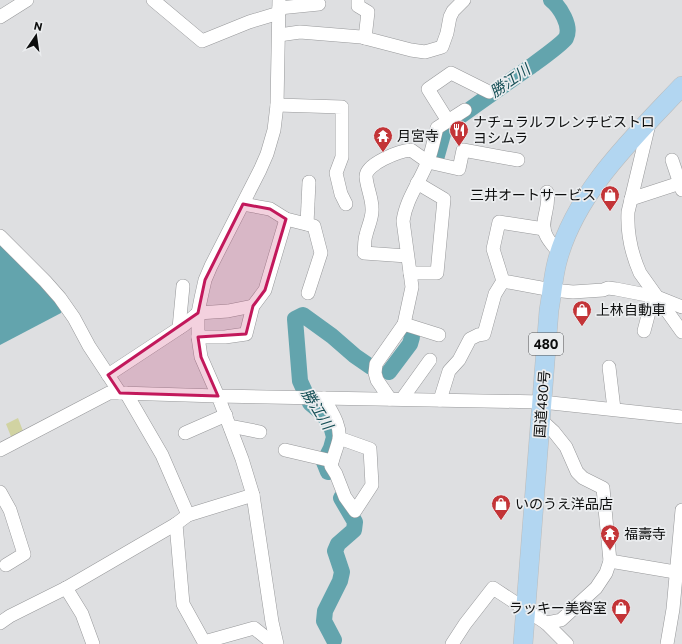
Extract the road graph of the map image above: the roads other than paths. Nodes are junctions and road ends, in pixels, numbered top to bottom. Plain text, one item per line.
1 (27, 0) edge
2 (153, 0) edge
3 (358, 0) edge
4 (464, 0) edge
5 (319, 4) dead end
6 (279, 7) edge
7 (0, 17) edge
8 (278, 35) junction
9 (365, 38) junction
10 (682, 86) edge
11 (489, 92) dead end
12 (277, 105) junction
13 (464, 110) dead end
14 (650, 120) junction
15 (448, 121) junction
16 (518, 160) dead end
17 (672, 160) dead end
18 (428, 162) junction
19 (309, 182) dead end
20 (417, 183) junction
21 (681, 187) edge
22 (547, 192) dead end
23 (631, 199) junction
24 (243, 204) junction
25 (346, 204) dead end
26 (286, 218) junction
27 (307, 224) junction
28 (544, 229) junction
29 (0, 236) edge
30 (559, 253) junction
31 (407, 256) junction
32 (410, 273) junction
33 (503, 281) junction
34 (183, 286) dead end
35 (552, 290) junction
36 (308, 293) dead end
37 (655, 297) junction
38 (253, 306) junction
39 (682, 307) edge
40 (198, 313) junction
41 (404, 324) junction
42 (179, 328) junction
43 (644, 331) dead end
44 (682, 332) edge
45 (439, 335) dead end
46 (198, 337) junction
47 (430, 360) dead end
48 (609, 367) dead end
49 (108, 375) junction
50 (123, 393) junction
51 (218, 396) junction
52 (314, 398) junction
53 (396, 399) junction
54 (440, 400) junction
55 (614, 409) junction
56 (541, 410) junction
57 (226, 415) junction
58 (682, 417) edge
59 (231, 429) junction
60 (260, 432) dead end
61 (185, 433) dead end
62 (339, 438) junction
63 (0, 450) edge
64 (285, 450) dead end
65 (328, 460) junction
66 (0, 492) edge
67 (253, 495) junction
68 (682, 510) edge
69 (188, 515) junction
70 (176, 524) junction
71 (610, 561) junction
72 (6, 565) dead end
73 (675, 572) junction
74 (66, 588) junction
75 (526, 609) junction
76 (0, 623) edge
77 (546, 623) junction
78 (93, 644) edge
79 (276, 644) edge
80 (452, 644) edge
81 (523, 644) edge
82 (567, 644) edge
83 (667, 644) edge

1 - 7 street
2 - 6 street
3 - 9 street
4 - 9 street
5 - 6 street
6 - 8 street
8 - 9 street
8 - 12 street
10 - 14 highway, 国道480号 / 480
11 - 15 street
12 - 24 street
12 - 25 street
13 - 15 street
14 - 23 street
14 - 30 highway, 国道480号 / 480
15 - 18 street
16 - 18 street
17 - 21 street
18 - 20 street
18 - 31 street
19 - 27 street
20 - 31 street
20 - 32 street
21 - 23 street
22 - 28 street
23 - 37 street
24 - 26 street
24 - 40 street
26 - 27 street
26 - 38 street
27 - 36 street
28 - 30 street
28 - 33 street
29 - 49 street
30 - 35 highway, 国道480号 / 480
31 - 32 street
32 - 41 street
33 - 35 street
33 - 54 street
34 - 42 street
35 - 37 street
35 - 56 highway, 国道480号 / 480
37 - 39 street
37 - 43 street
37 - 44 street
38 - 40 street
38 - 46 street
40 - 42 street
40 - 46 street
41 - 45 street
41 - 53 street
42 - 49 street
46 - 51 street
47 - 53 street
48 - 55 street
49 - 50 street
50 - 51 street
50 - 63 street
50 - 69 street
51 - 52 street
51 - 57 street
52 - 53 street
52 - 62 street
53 - 54 street
54 - 56 street
55 - 56 street
55 - 58 street
56 - 71 street
56 - 75 highway, 国道480号 / 480
57 - 59 street
57 - 61 street
59 - 60 street
59 - 67 street
62 - 65 street
62 - 65 street
64 - 65 street
66 - 72 street
67 - 69 street
67 - 79 street
68 - 73 street
69 - 70 street
70 - 74 street
70 - 79 street
71 - 73 street
71 - 77 street
73 - 83 street
74 - 76 street
74 - 78 street
75 - 77 street
75 - 80 street
75 - 81 highway, 国道480号 / 480
77 - 82 street

